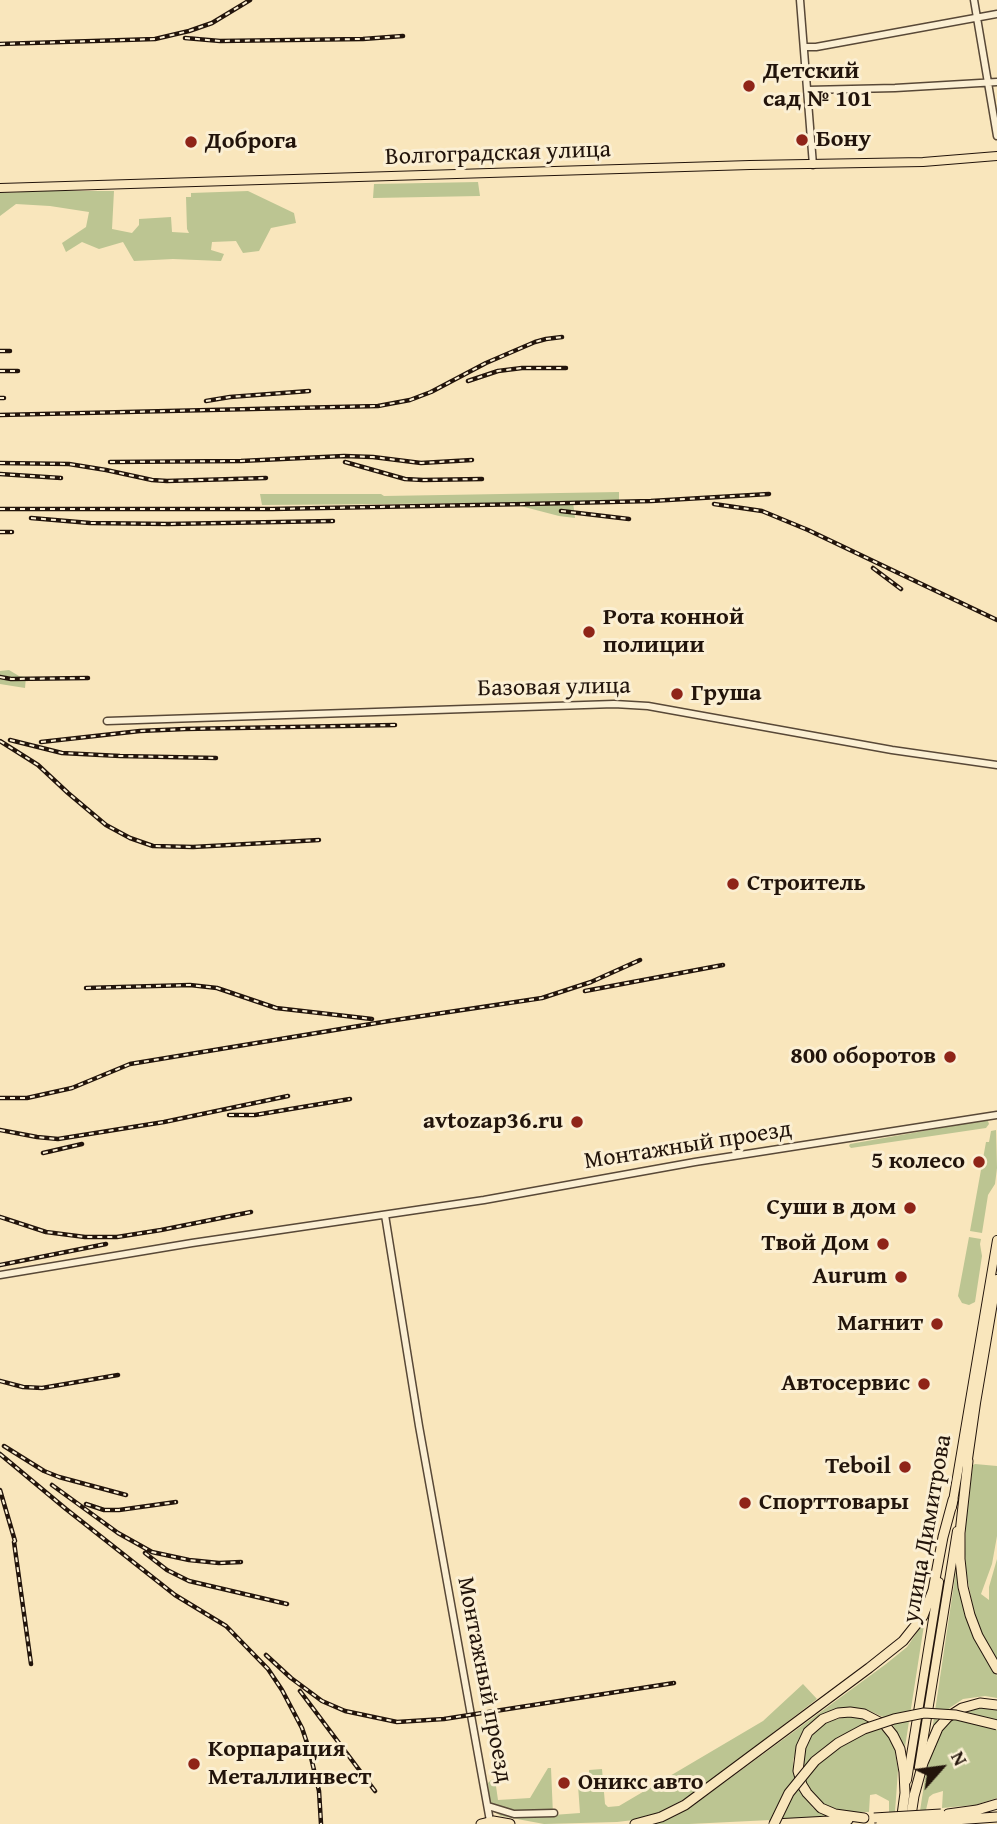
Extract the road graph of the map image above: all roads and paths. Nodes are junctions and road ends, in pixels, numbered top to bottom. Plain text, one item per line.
1 (800, 0) edge
2 (974, 0) edge
3 (997, 14) edge
4 (977, 17) junction
5 (804, 47) junction
6 (997, 82) edge
7 (988, 83) junction
8 (808, 90) junction
9 (997, 136) edge
10 (997, 156) edge
11 (813, 165) junction
12 (0, 188) edge
13 (107, 721) dead end
14 (997, 765) edge
15 (997, 1115) edge
16 (385, 1215) junction
17 (997, 1240) edge
18 (0, 1275) edge
19 (997, 1279) edge
20 (968, 1461) junction
21 (953, 1500) junction
22 (997, 1669) edge
23 (997, 1705) edge
24 (997, 1725) edge
25 (909, 1795) junction
26 (997, 1804) edge
27 (488, 1806) junction
28 (554, 1813) dead end
29 (997, 1815) edge
30 (944, 1818) junction
31 (873, 1820) edge
32 (489, 1823) edge
33 (906, 1823) edge
34 (510, 1824) edge
35 (635, 1824) edge
36 (774, 1824) edge
37 (965, 1824) edge

1 - 5 street
2 - 4 street
3 - 4 street
4 - 5 street
4 - 7 street
5 - 8 street
6 - 7 street
7 - 8 street
7 - 9 street
8 - 11 street
10 - 11 main road, Волгоградская улица
11 - 12 main road, Волгоградская улица
13 - 14 street, Базовая улица
15 - 16 street, Монтажный проезд
16 - 18 street, Монтажный проезд
16 - 27 street, Монтажный проезд
17 - 21 main road, улица Димитрова
19 - 20 main road, улица Димитрова
20 - 22 highway
20 - 25 main road, улица Димитрова
21 - 25 main road, улица Димитрова
21 - 35 highway
23 - 25 highway
24 - 36 highway, bridge
25 - 31 highway
25 - 33 highway, улица Димитрова
26 - 30 highway
27 - 28 street
27 - 32 street, Монтажный проезд
29 - 30 highway
30 - 31 highway, bridge
30 - 37 highway
31 - 36 highway
32 - 34 highway

